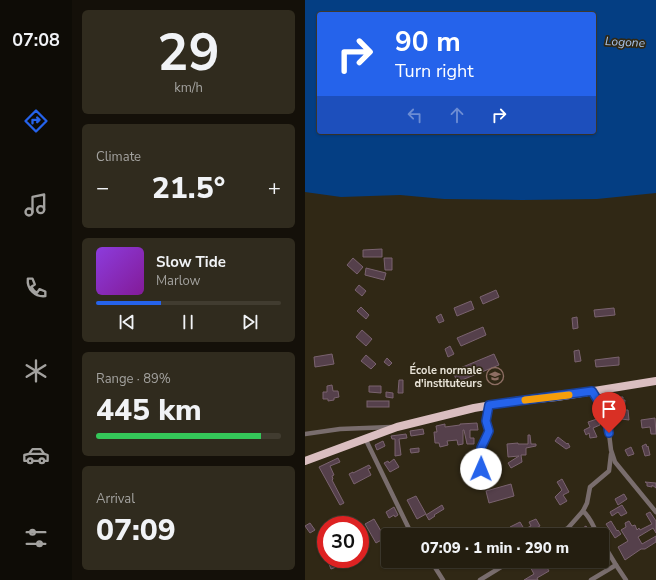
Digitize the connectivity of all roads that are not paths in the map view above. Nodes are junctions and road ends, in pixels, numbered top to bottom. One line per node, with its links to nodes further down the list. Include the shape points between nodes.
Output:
1 (656, 381): 2 (highway)
2 (592, 391): 3 (highway); 7 (street, via 607,417)
3 (489, 405): 4 (highway); 9 (street, via 486,421 489,431 481,448 481,469)
4 (397, 427): 5 (street); 6 (highway)
5 (305, 434)
6 (365, 438): 8 (highway); 12 (street)
7 (611, 450): 10 (street, via 609,471 590,487); 11 (street, via 618,467)
8 (305, 461)
9 (485, 486)
10 (583, 511): 13 (street); 14 (street)
11 (656, 512)
12 (409, 528)
13 (568, 528)
14 (594, 528)
15 (609, 554): 16 (street)
16 (616, 565): 21 (street); 22 (street)
17 (435, 568): 19 (street)
18 (500, 568): 20 (street)
19 (443, 580)
20 (480, 580)
21 (591, 580)
22 (626, 580)

